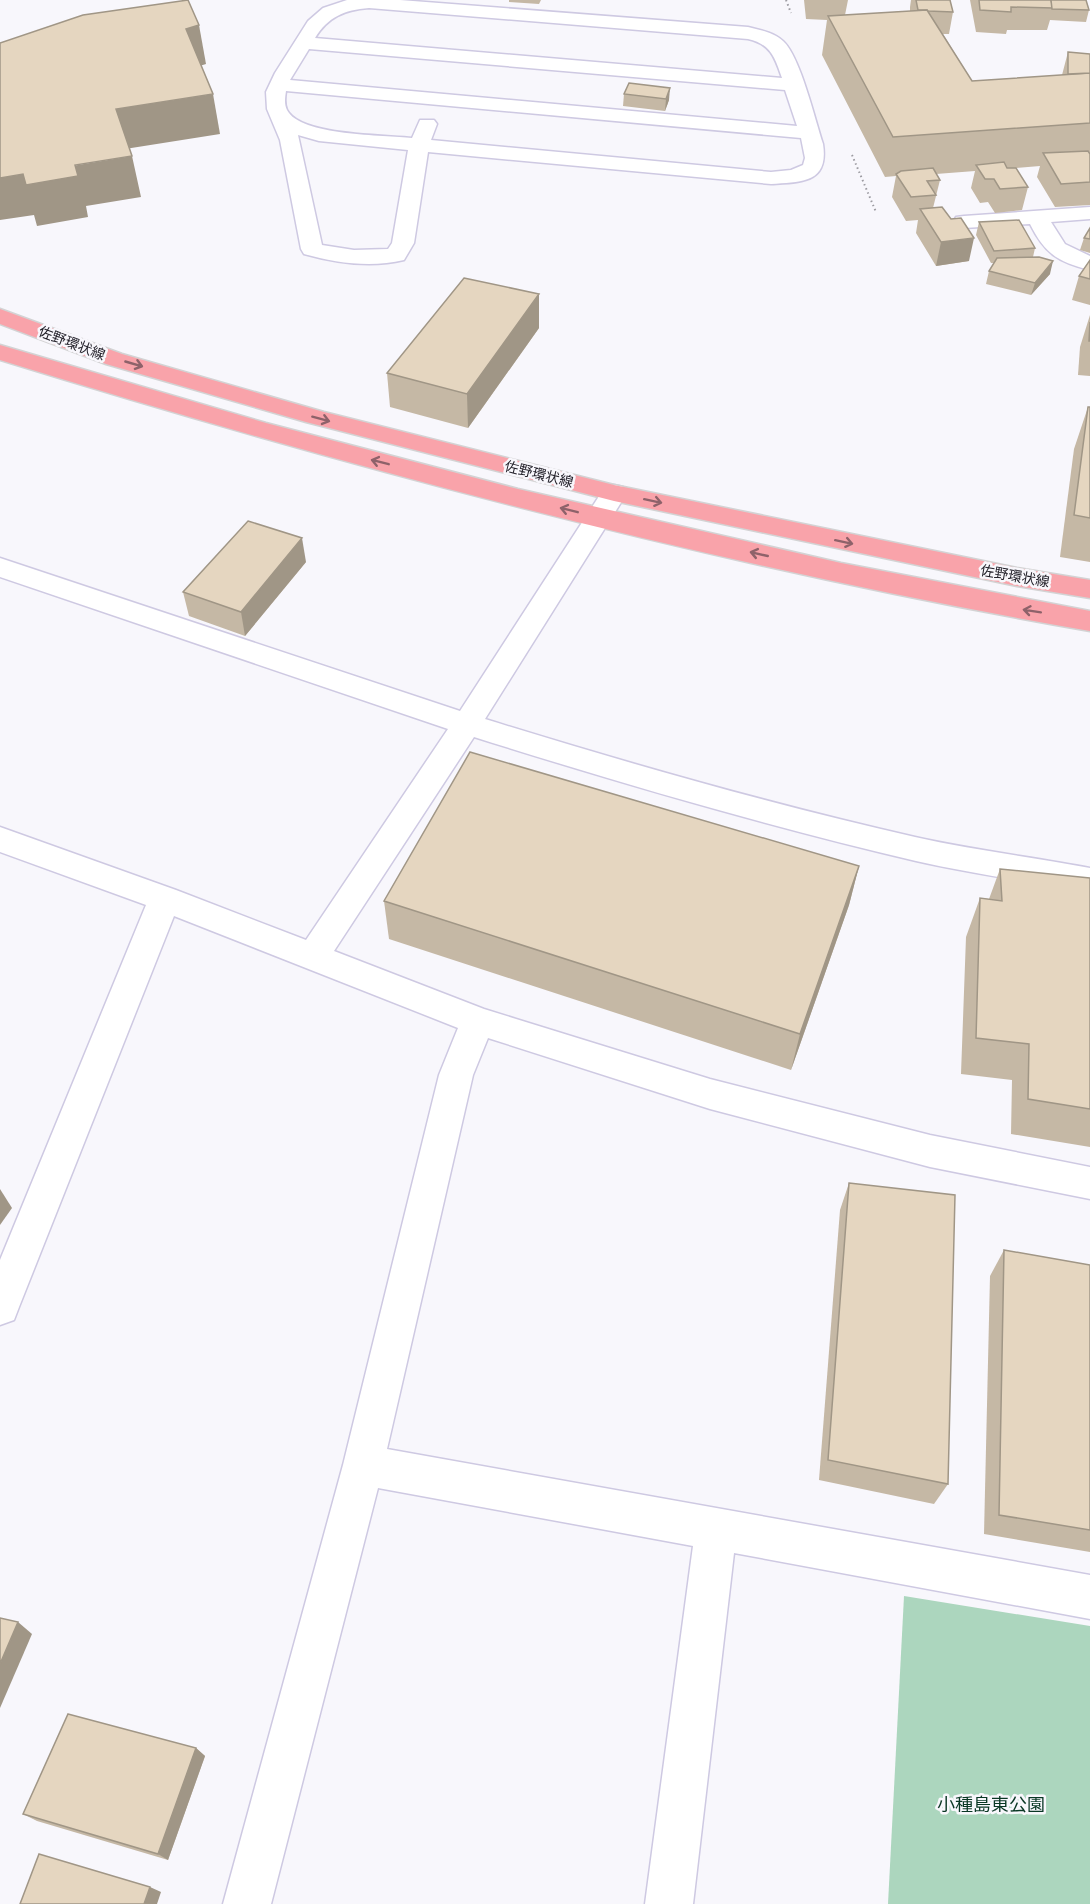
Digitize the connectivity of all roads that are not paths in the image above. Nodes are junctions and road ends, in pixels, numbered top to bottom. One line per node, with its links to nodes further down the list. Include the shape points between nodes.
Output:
1 (428, 7): 2 (street); 3 (street); 5 (street, via 347,5 320,18)
2 (417, 28)
3 (465, 33): 4 (street, via 572,26); 6 (street, via 364,40); 7 (street, via 514,53); 12 (street)
4 (621, 38): 7 (street); 10 (street, via 703,19 778,44)
5 (302, 43): 6 (street); 9 (street)
6 (334, 46): 8 (street, via 326,67 350,76)
7 (610, 70): 10 (street); 14 (street)
8 (366, 73)
9 (279, 85): 11 (street); 16 (street, via 275,104)
10 (794, 85): 17 (street)
11 (316, 88): 12 (street, via 403,87); 13 (street, via 308,104)
12 (436, 99): 14 (street); 19 (street)
13 (311, 109)
14 (595, 113): 17 (street)
15 (375, 115): 18 (street)
16 (282, 118): 18 (street, via 297,130); 19 (street, via 312,249 328,255 396,255 403,243)
17 (810, 133): 19 (street, via 815,158 812,169 795,176 771,178)
18 (381, 141): 19 (street)
19 (419, 145)
20 (1090, 213): 21 (street)
21 (1032, 218): 22 (street); 23 (street, via 1052,246 1068,258)
22 (964, 222)
23 (1090, 263)
24 (0, 316): 26 (main road, 佐野環状線, one-way to 26, via 114,359 303,414)
25 (0, 352): 27 (main road, 佐野環状線, one-way to 25, via 295,440)
26 (614, 493): 27 (street); 29 (main road, 佐野環状線, one-way to 29)
27 (599, 518): 30 (main road, 佐野環状線, one-way to 27, via 833,571); 31 (street)
28 (0, 567): 31 (street)
29 (1090, 589)
30 (1090, 621)
31 (467, 724): 33 (street, via 744,806 918,849); 35 (street)
32 (0, 839): 34 (street)
33 (1090, 880)
34 (165, 899): 35 (street); 38 (street)
35 (312, 958): 36 (street)
36 (478, 1021): 37 (street, via 710,1094 930,1151); 39 (street, via 456,1075)
37 (1090, 1183)
38 (0, 1307)
39 (363, 1465): 40 (street); 42 (street)
40 (716, 1529): 41 (street); 43 (street)
41 (1090, 1597)
42 (247, 1904)
43 (669, 1904)

